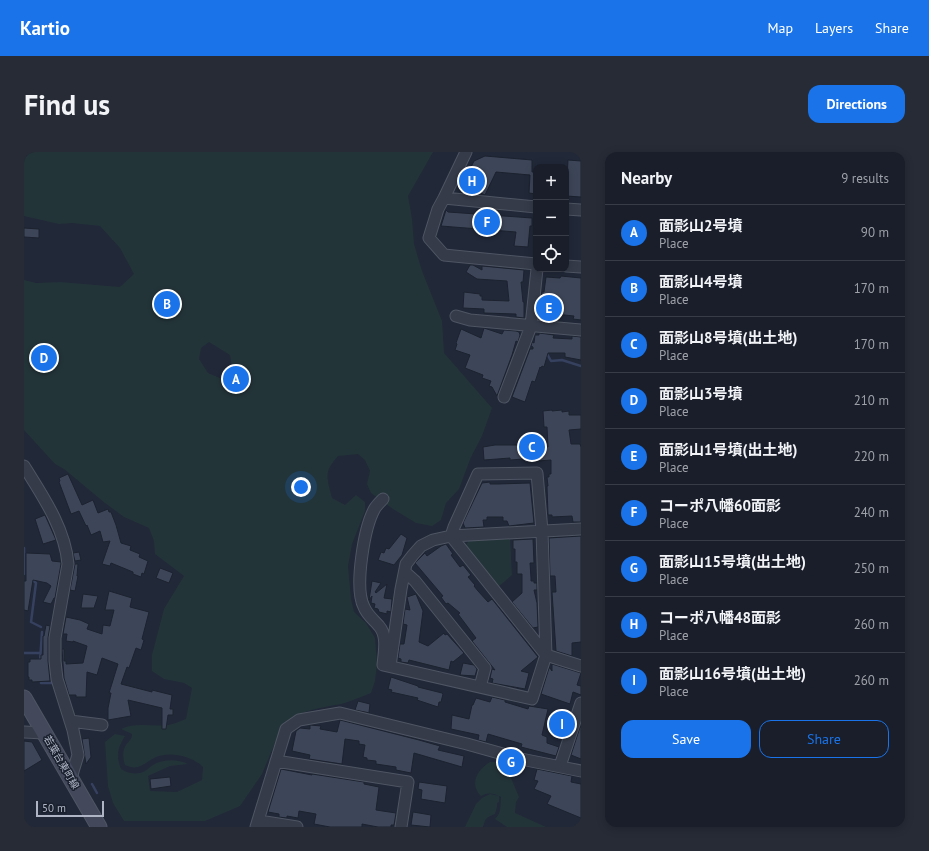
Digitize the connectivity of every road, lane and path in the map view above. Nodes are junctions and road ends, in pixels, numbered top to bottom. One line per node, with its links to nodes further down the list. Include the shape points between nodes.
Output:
1 (466, 152): 2 (street)
2 (444, 198): 3 (street); 6 (street, via 429,238 444,255)
3 (533, 207)
4 (569, 209): 5 (street)
5 (581, 210)
6 (533, 264)
7 (569, 266): 8 (street)
8 (581, 267)
9 (537, 272): 11 (street)
10 (456, 316): 11 (street, via 470,320)
11 (532, 326): 12 (street); 13 (street)
12 (581, 330)
13 (504, 397)
14 (24, 466): 15 (street)
15 (29, 484): 27 (street, via 46,503 67,553 68,564 55,638 55,661 57,679)
16 (383, 499): 22 (street, via 375,508 362,552 360,593 363,607 384,632 383,665)
17 (581, 529): 18 (street)
18 (542, 531): 19 (street); 19 (street, via 537,473 478,474); 21 (street)
19 (452, 536): 20 (street, via 433,540 421,546 406,564); 21 (street)
20 (405, 572): 22 (street); 24 (street, via 485,668)
21 (546, 655): 23 (street); 24 (street, via 532,699)
22 (390, 666): 24 (street)
23 (581, 666)
24 (480, 687)
25 (24, 698): 30 (main road, 若葉台東町線)
26 (581, 703): 32 (street)
27 (70, 722): 28 (street); 34 (street, via 78,755)
28 (102, 725)
29 (24, 732): 30 (street)
30 (44, 733): 34 (main road, 若葉台東町線)
31 (276, 761): 32 (street, via 286,729 299,720 340,713 522,759); 35 (street); 38 (street, via 408,782)
32 (560, 766): 33 (street)
33 (581, 771)
34 (71, 778): 36 (main road, 若葉台東町線)
35 (258, 824): 37 (street)
36 (99, 827)
37 (297, 827)
38 (401, 827)

